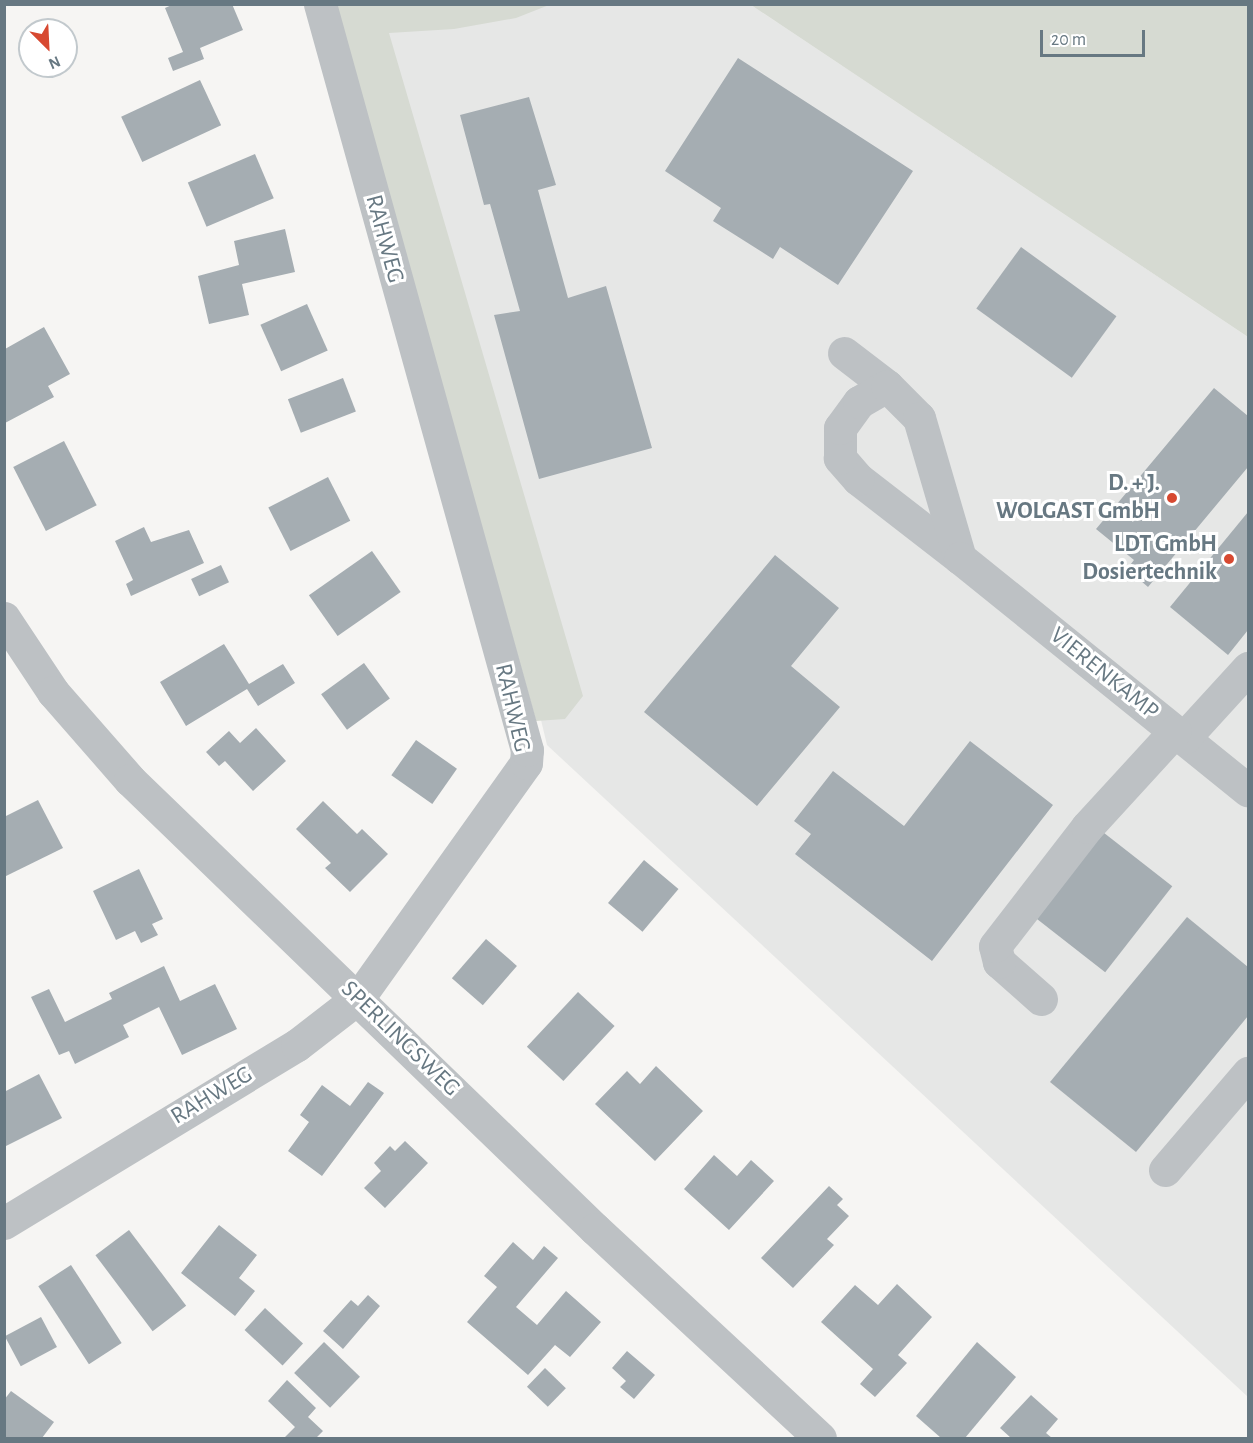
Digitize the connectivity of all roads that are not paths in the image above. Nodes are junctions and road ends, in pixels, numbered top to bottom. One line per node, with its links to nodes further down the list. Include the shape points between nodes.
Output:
1 (320, 4): 9 (street, RAHWEG, via 527,750 520,774)
2 (844, 353): 3 (street)
3 (887, 386): 4 (street, via 919,418); 4 (street, VIERENKAMP, via 859,402 840,428 840,458 858,479)
4 (960, 558): 7 (street, VIERENKAMP)
5 (4, 618): 9 (street, SPERLINGSWEG, via 53,692 130,780)
6 (1248, 668): 7 (street)
7 (1180, 734): 8 (street, VIERENKAMP); 10 (street, via 1087,827 995,946 999,962)
8 (1248, 790)
9 (359, 997): 13 (street, RAHWEG, via 297,1045); 14 (street, SPERLINGSWEG, via 595,1229)
10 (1041, 999)
11 (1248, 1073): 12 (street)
12 (1165, 1170)
13 (4, 1223)
14 (820, 1438)

